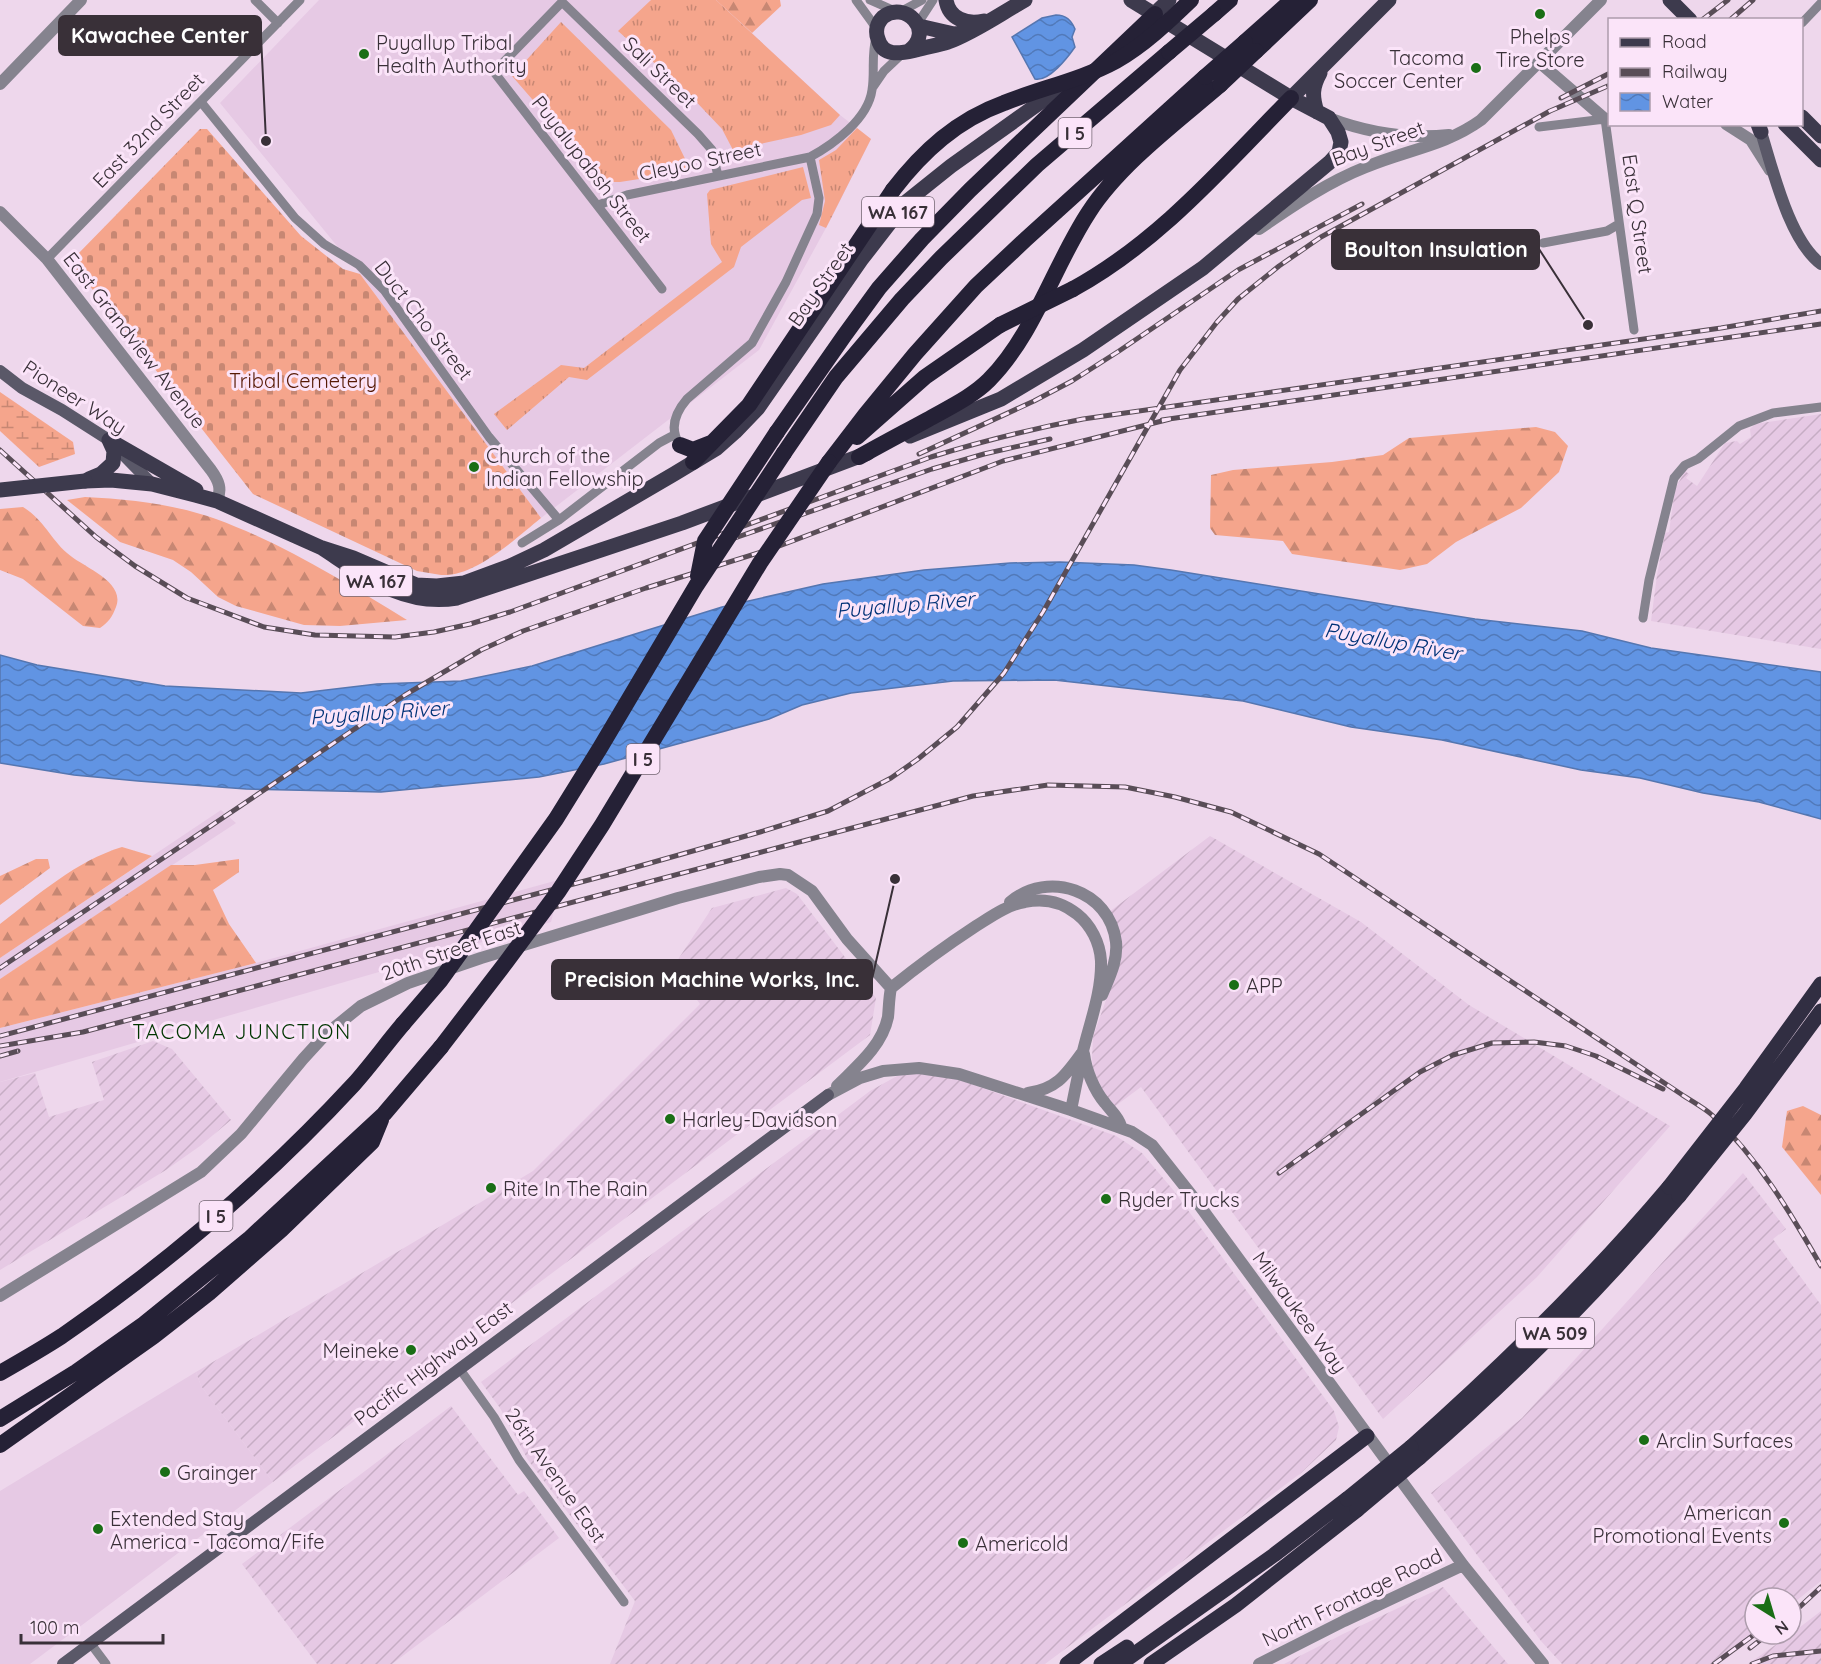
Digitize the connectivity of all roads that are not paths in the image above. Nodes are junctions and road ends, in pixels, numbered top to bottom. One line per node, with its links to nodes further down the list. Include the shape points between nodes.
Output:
1 (81, 0): 36 (street)
2 (255, 0): 26 (street)
3 (300, 0): 26 (street, East 32nd Street)
4 (856, 0): 28 (street)
5 (870, 0): 21 (street)
6 (922, 0): 21 (street)
7 (933, 0): 27 (street)
8 (946, 0): 24 (main road, via 951,13 961,20)
9 (1025, 0): 24 (main road)
10 (1131, 0): 22 (main road)
11 (1140, 0): 22 (street)
12 (1169, 0): 22 (main road)
13 (1191, 0): 64 (highway, bridge, via 1152,36 1115,61 1004,102 964,122 928,148 893,190 755,397)
14 (1230, 0): 78 (highway, I 5, bridge, via 1037,165 902,299 836,377)
15 (1292, 0): 30 (highway)
16 (1310, 0): 30 (highway)
17 (1389, 0): 33 (main road)
18 (1601, 0): 32 (street)
19 (1670, 0): 23 (main road)
20 (1821, 3): 25 (street)
21 (899, 11): 27 (main road, via 914,18); 28 (main road, via 883,17)
22 (1155, 14): 38 (main road, Bay Street); 68 (main road, Bay Street / WA 167, via 906,202 758,408 717,448); 78 (highway, bridge, via 970,190 879,288 705,541)
23 (1688, 18)
24 (993, 19): 29 (main road)
25 (1803, 22)
26 (278, 23): 39 (street, East 32nd Street)
27 (918, 25): 29 (main road); 31 (main road, via 918,42)
28 (877, 32): 31 (main road, via 883,48 895,54); 37 (street, via 872,53)
29 (966, 33): 31 (main road, via 948,42)
30 (1251, 46): 35 (highway, bridge)
31 (906, 52): 37 (street, via 884,70)
32 (1539, 62): 42 (street); 47 (street, via 1481,120)
33 (1324, 64): 38 (main road); 40 (main road, via 1313,88 1314,102)
34 (494, 72): 51 (street, Sali Street, via 562,2 699,134 712,150); 53 (street, Puyalupabsh Street)
35 (1213, 81): 67 (highway, via 1097,200 1020,339 991,378 949,408); 69 (highway, I 5, via 976,286 915,354)
36 (0, 84)
37 (873, 87): 49 (street, Cleyoo Street, via 866,107 849,128 833,144)
38 (1290, 98): 40 (main road, Bay Street); 69 (highway, bridge, via 1173,217 1130,253 1073,289 1000,325 944,362)
39 (201, 102): 57 (street, East 32nd Street); 75 (street, Duct Cho Street, via 311,234 359,265 384,291 489,437)
40 (1323, 115): 47 (street, Bay Street, via 1354,128 1383,133 1431,137); 59 (main road, Bay Street, via 1340,137 1339,152)
41 (1803, 118): 48 (main road)
42 (1607, 119): 45 (street); 55 (street, East Q Street)
43 (1729, 126): 52 (street, via 1750,141)
44 (1787, 126): 50 (main road)
45 (1539, 127)
46 (1759, 128): 52 (main road)
47 (1460, 134): 59 (street, Bay Street, via 1336,180)
48 (1821, 136)
49 (810, 157): 51 (street, Cleyoo Street); 66 (street, via 819,198 817,214 786,282 752,343 683,403 676,416)
50 (1821, 160)
51 (718, 176): 53 (street, Cleyoo Street)
52 (1778, 187): 58 (main road, via 1800,242)
53 (598, 205): 60 (street, Puyalupabsh Street)
54 (0, 212): 57 (street, East Grandview Avenue)
55 (1619, 224): 56 (street, via 1607,231); 61 (street, East Q Street)
56 (1543, 243)
57 (46, 259): 74 (street, East Grandview Avenue, via 211,470 220,485)
58 (1821, 264)
59 (1203, 268): 67 (main road, Bay Street, via 1025,386 970,413)
60 (662, 289)
61 (1634, 330)
62 (0, 371): 65 (main road, Pioneer Way)
63 (1821, 407): 79 (street, via 1753,419 1685,465 1674,478)
64 (719, 438): 66 (highway, via 697,450 689,450); 68 (highway)
65 (109, 440): 71 (main road, via 114,451 113,463 101,474); 72 (main road, Pioneer Way); 74 (main road)
66 (677, 440): 70 (main road, via 682,459); 75 (street, via 659,443)
67 (859, 456): 77 (main road, Bay Street / WA 167, via 671,527 451,599 407,596 360,573)
68 (693, 462): 70 (main road, Bay Street / WA 167)
69 (829, 462): 89 (highway, I 5, bridge, via 760,563 558,892 441,1047)
70 (674, 474): 77 (main road, Bay Street / WA 167, via 544,550 464,583 416,585)
71 (84, 481): 72 (main road, WA 167); 73 (main road, WA 167, bridge)
72 (152, 484): 74 (main road, WA 167)
73 (0, 490)
74 (217, 501): 77 (main road, Bay Street / WA 167)
75 (559, 520): 76 (street)
76 (522, 543)
77 (322, 548)
78 (696, 586): 94 (highway, I 5, bridge, via 556,819 440,981 355,1082 303,1137 197,1232 61,1337)
79 (1643, 618)
80 (1001, 911): 82 (street); 84 (street, via 1023,902 1051,901 1068,908 1089,926 1101,959); 84 (street, via 1023,893 1048,886 1072,888 1100,908 1111,924 1116,954)
81 (1821, 984): 91 (highway, WA 509, bridge)
82 (891, 988): 87 (street, via 880,1039); 92 (street, 20th Street East, via 847,939 812,891 780,874 678,898 408,983 361,1006 325,1035 241,1134 201,1172)
83 (1821, 1011): 91 (highway, WA 509, bridge, via 1746,1114)
84 (1092, 1019): 85 (street)
85 (1083, 1050): 86 (street, via 1054,1085); 88 (street); 90 (street, via 1096,1088)
86 (1023, 1094): 87 (street, Milwaukee Way, via 959,1074 919,1068 883,1071); 88 (street, Milwaukee Way)
87 (828, 1095): 93 (main road, Pacific Highway East)
88 (1071, 1110): 90 (street, Milwaukee Way)
89 (384, 1114): 95 (highway, I 5, via 274,1218 185,1292 76,1372); 97 (highway, via 372,1142 209,1293)
90 (1121, 1126): 96 (street, Milwaukee Way, via 1143,1138 1160,1154)
91 (1674, 1191): 98 (highway, WA 509, bridge, via 1624,1260 1514,1374)
92 (0, 1296)
93 (459, 1368): 101 (street, 26th Avenue East, via 519,1460); 102 (main road, Pacific Highway East)
94 (0, 1373)
95 (0, 1419)
96 (1367, 1436): 100 (street, Milwaukee Way); 105 (highway)
97 (0, 1445)
98 (1352, 1504): 99 (highway, WA 509); 108 (highway, WA 509, via 1236,1605)
99 (1274, 1555): 106 (highway); 107 (highway, WA 509)
100 (1463, 1565): 109 (street, North Frontage Road); 110 (street, Milwaukee Way)
101 (624, 1602)
102 (91, 1644): 103 (main road, Pacific Highway East); 104 (street)
103 (63, 1664)
104 (106, 1664)
105 (1067, 1664)
106 (1101, 1664)
107 (1120, 1664)
108 (1152, 1664)
109 (1259, 1664)
110 (1543, 1664)

